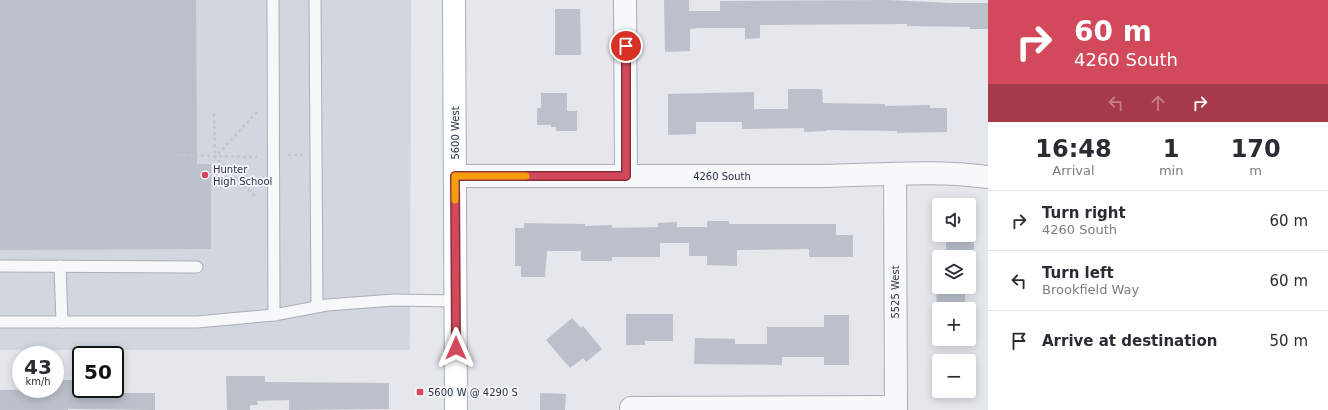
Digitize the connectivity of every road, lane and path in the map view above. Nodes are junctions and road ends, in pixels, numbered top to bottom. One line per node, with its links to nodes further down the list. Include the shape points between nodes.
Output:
1 (273, 0): 20 (lane)
2 (315, 0): 19 (lane)
3 (454, 0): 11 (main road, 5600 West)
4 (625, 0): 12 (street)
5 (257, 112): 8 (path)
6 (214, 114): 8 (path)
7 (177, 155): 8 (path)
8 (215, 157): 9 (path); 14 (path)
9 (257, 157)
10 (895, 174): 12 (street, 4260 South); 13 (street, 4260 South, via 952,173); 24 (street, 5525 West)
11 (455, 176): 12 (street, 4260 South); 18 (main road, 5600 West)
12 (626, 176)
13 (988, 177)
14 (257, 198)
15 (0, 266): 16 (lane)
16 (60, 266): 17 (lane); 22 (lane)
17 (197, 267)
18 (456, 301): 19 (lane, via 394,300); 25 (main road, 5600 West)
19 (317, 306): 20 (lane)
20 (274, 315): 22 (lane, via 197,322)
21 (0, 322): 22 (lane)
22 (62, 322)
23 (631, 408): 24 (street)
24 (896, 409)
25 (456, 410)

